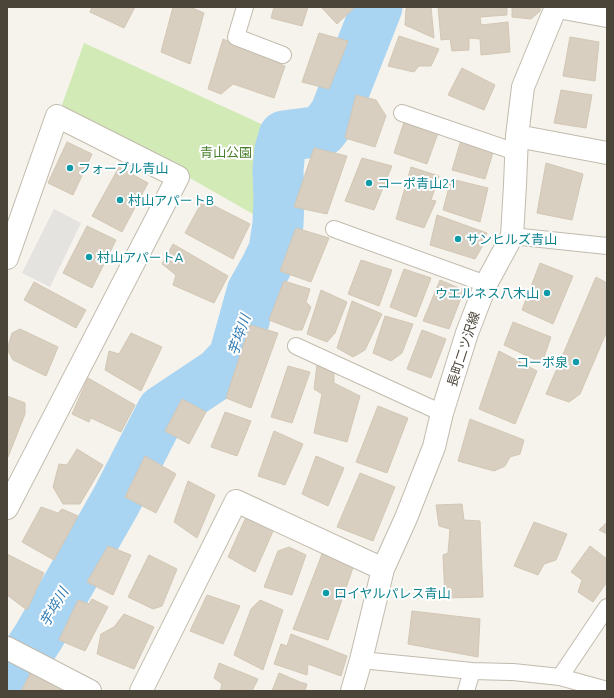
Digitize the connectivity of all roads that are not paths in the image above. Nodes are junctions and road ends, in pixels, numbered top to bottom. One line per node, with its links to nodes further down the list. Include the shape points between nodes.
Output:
1 (246, 7): 4 (lane, via 236,37)
2 (557, 7): 3 (street); 6 (street, 長町二ツ沢線, via 523,87)
3 (607, 16)
4 (283, 56)
5 (402, 113): 6 (lane)
6 (517, 144): 7 (street); 9 (street, 長町二ツ沢線)
7 (607, 153)
8 (334, 229): 12 (lane)
9 (512, 236): 10 (lane); 12 (street, 長町二ツ沢線)
10 (607, 246)
11 (7, 258): 15 (street, via 57,116 178,177)
12 (486, 284): 14 (street, 長町二ツ沢線, via 467,333)
13 (296, 346): 14 (lane)
14 (442, 414): 17 (street, 長町二ツ沢線, via 434,447)
15 (12, 485): 16 (street)
16 (7, 508)
17 (383, 569): 20 (street, 長町二ツ沢線); 25 (street, via 236,501)
18 (607, 607): 22 (lane)
19 (11, 649): 24 (street)
20 (361, 660): 21 (lane); 26 (street, 長町二ツ沢線)
21 (472, 671): 22 (lane); 27 (lane)
22 (560, 677): 23 (lane)
23 (607, 690)
24 (90, 691)
25 (141, 691)
26 (352, 691)
27 (466, 691)

